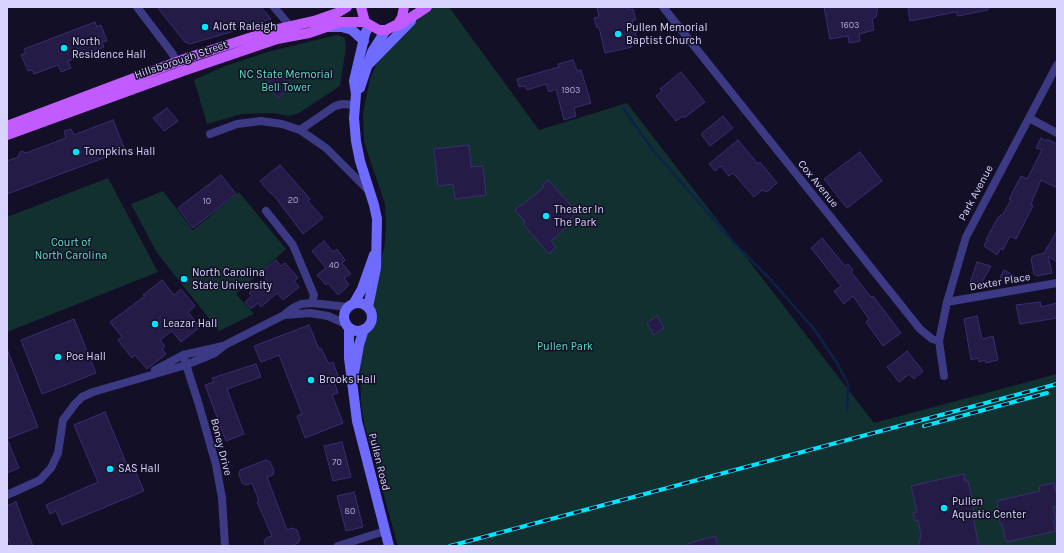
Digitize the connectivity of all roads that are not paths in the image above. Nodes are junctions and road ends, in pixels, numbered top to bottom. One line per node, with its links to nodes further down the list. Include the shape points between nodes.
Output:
1 (136, 7): 13 (street)
2 (274, 7): 9 (street)
3 (361, 7): 8 (main road)
4 (404, 7): 11 (main road, via 402,18)
5 (663, 7): 36 (street, Cox Avenue, via 920,329 932,339)
6 (346, 8): 9 (main road, Hillsborough Street, via 325,18)
7 (424, 9): 11 (main road, via 404,23); 15 (main road)
8 (367, 24): 10 (main road, Hillsborough Street, via 341,22); 11 (main road, Hillsborough Street, via 379,30); 12 (main road)
9 (290, 26): 13 (main road, Hillsborough Street)
10 (327, 27): 12 (main road, via 352,30); 16 (main road, Hillsborough Street, via 277,39)
11 (389, 29): 15 (main road, via 372,52)
12 (364, 41): 17 (main road, via 354,81)
13 (177, 62): 16 (street); 20 (main road, Hillsborough Street)
14 (1057, 65): 19 (street, Park Avenue)
15 (366, 67): 17 (main road)
16 (183, 71): 24 (main road, Hillsborough Street)
17 (356, 94): 18 (main road)
18 (355, 105): 21 (street, via 335,106); 25 (main road, via 356,141)
19 (1029, 118): 23 (street); 29 (street, Park Avenue, via 966,237)
20 (7, 126)
21 (300, 130): 22 (street, via 261,121 237,124); 25 (street, via 330,152)
22 (210, 134)
23 (1057, 134)
24 (7, 135)
25 (370, 193): 27 (main road, via 377,219)
26 (266, 211): 30 (street, via 293,245 314,295)
27 (376, 251): 31 (main road); 32 (main road, via 376,268)
28 (1057, 283): 29 (street, Dexter Place)
29 (947, 302): 36 (street, Park Avenue)
30 (312, 304): 31 (street); 33 (street, via 301,304)
31 (351, 305): 32 (main road, via 362,304); 34 (main road, via 344,315)
32 (368, 308): 35 (main road, via 372,319)
33 (284, 315): 34 (street, via 310,313 328,316); 37 (street)
34 (347, 326): 35 (main road, via 356,331); 42 (main road, Pullen Road)
35 (364, 329): 42 (main road, Pullen Road)
36 (939, 341): 41 (street)
37 (225, 345): 38 (street); 39 (street, via 215,353)
38 (183, 355): 39 (street, Boney Drive); 40 (street)
39 (186, 365): 40 (street); 46 (street, Boney Drive, via 216,466 222,498)
40 (146, 376): 43 (street, via 93,392 75,404 63,420 58,453 51,468 40,480)
41 (944, 376)
42 (353, 382): 44 (main road, Pullen Road, via 356,420)
43 (7, 495)
44 (385, 531): 45 (main road, Pullen Road); 47 (street)
45 (388, 544)
46 (225, 546)
47 (338, 546)

